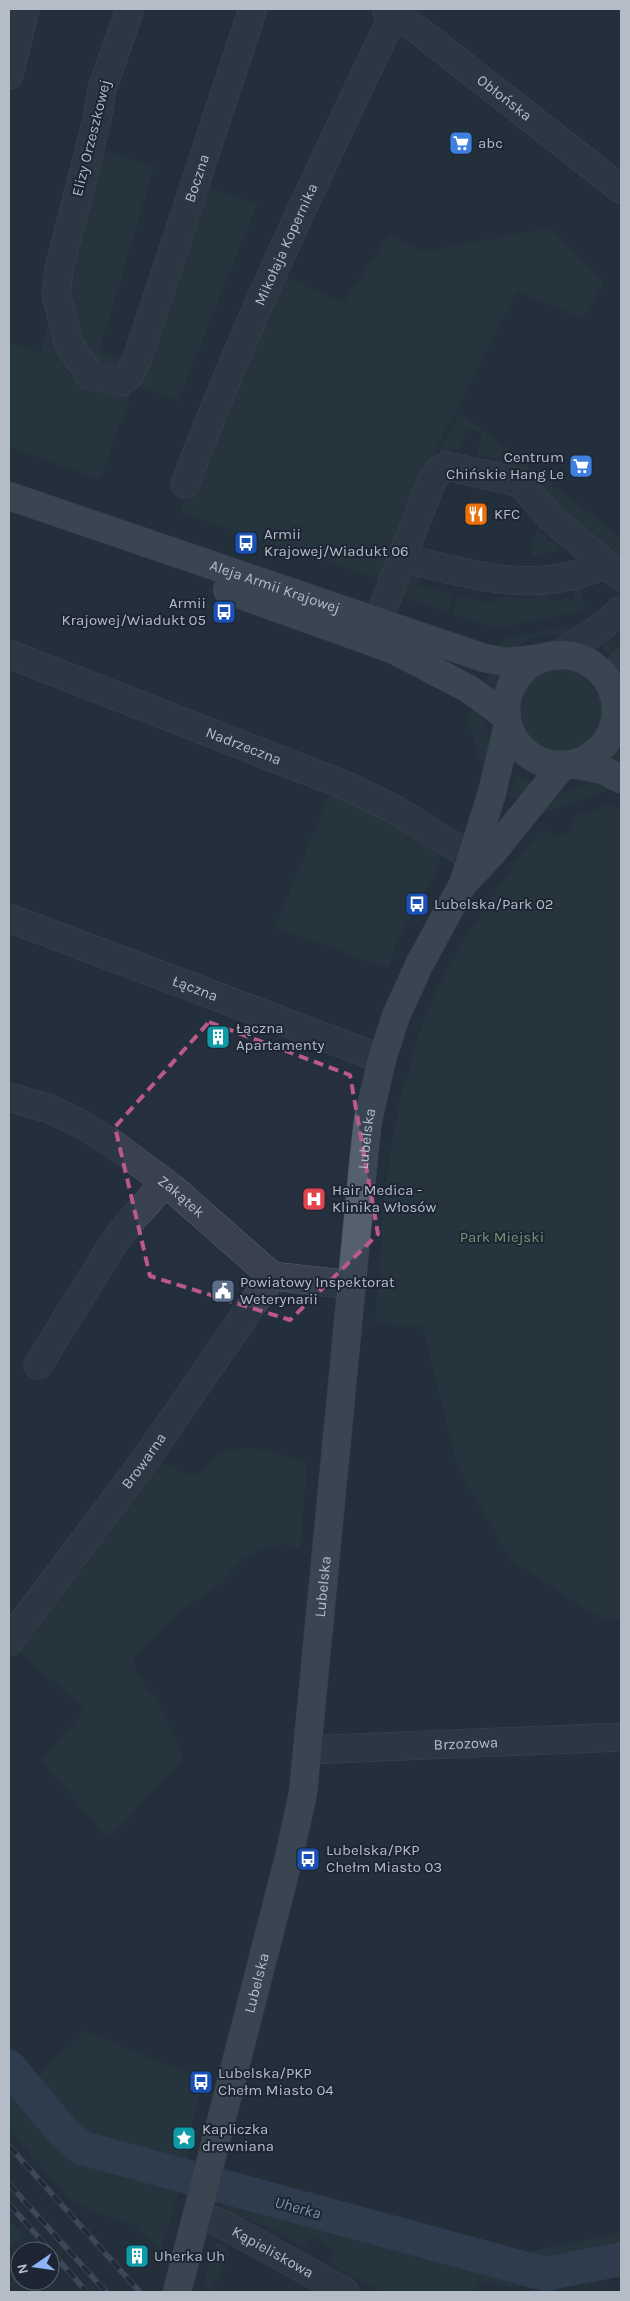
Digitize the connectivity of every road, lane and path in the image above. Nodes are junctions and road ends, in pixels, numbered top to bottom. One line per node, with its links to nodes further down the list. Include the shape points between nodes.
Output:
1 (25, 9): 5 (street)
2 (130, 9): 7 (street, Elizy Orzeszkowej, via 102,89 59,269 56,295 69,344 90,375 120,382 128,377)
3 (253, 9): 7 (street, Boczna)
4 (393, 10): 6 (street, Obłońska); 8 (street, Mikołaja Kopernika, via 217,398)
5 (9, 74)
6 (621, 189)
7 (140, 347)
8 (185, 484)
9 (9, 496): 14 (main road, Aleja Armii Krajowej)
10 (9, 514): 19 (main road, Aleja Armii Krajowej, via 392,649 469,689)
11 (401, 558): 12 (street, via 522,582); 12 (street, via 432,480 447,466 517,482 553,520); 14 (street)
12 (614, 571)
13 (621, 610): 16 (street, via 606,626)
14 (378, 621): 16 (main road, Aleja Armii Krajowej, via 497,661)
15 (9, 654): 22 (street, Nadrzeczna, via 349,787 396,810)
16 (549, 657): 18 (main road, via 570,656 591,664 606,680); 19 (main road, via 528,666 513,683 507,699)
17 (621, 665): 18 (street)
18 (617, 707): 20 (main road, via 612,730 604,744 592,755)
19 (508, 721): 20 (main road, via 517,743 531,756 543,762); 22 (main road, Lubelska, via 492,793)
20 (568, 764): 21 (main road, via 603,770); 23 (main road, Lubelska)
21 (621, 778)
22 (470, 856): 23 (main road, Lubelska)
23 (463, 884): 25 (main road, Lubelska, via 419,965 396,1016)
24 (9, 918): 25 (street, Łączna)
25 (382, 1059): 29 (main road, Lubelska, via 368,1120)
26 (9, 1097): 27 (street, Zakątek, via 50,1109 81,1124)
27 (165, 1183): 28 (street, Zakątek); 30 (street, via 113,1244)
28 (272, 1276): 29 (street); 31 (street, Browarna, via 145,1460)
29 (352, 1285): 33 (main road, Lubelska)
30 (38, 1365)
31 (9, 1642)
32 (621, 1737): 33 (street, Brzozowa)
33 (308, 1750): 34 (main road, Lubelska, via 303,1793 289,1857)
34 (200, 2207): 35 (main road, Lubelska); 36 (street, Kąpieliskowa, via 228,2227)
35 (177, 2292)
36 (345, 2292)

